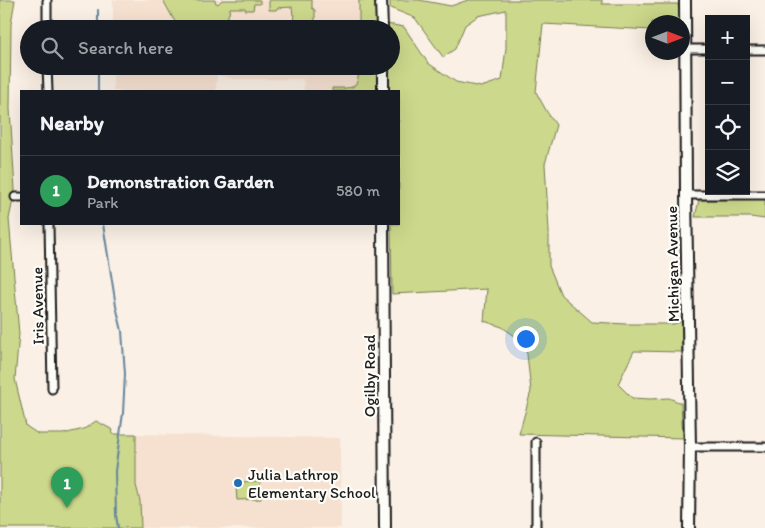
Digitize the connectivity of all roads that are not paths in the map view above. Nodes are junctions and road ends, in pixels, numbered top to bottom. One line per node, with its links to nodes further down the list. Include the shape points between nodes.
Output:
1 (381, 0): 6 (main road)
2 (685, 0): 4 (main road, Michigan Avenue)
3 (47, 1): 5 (street)
4 (685, 15)
5 (47, 20)
6 (382, 20)
7 (690, 49): 8 (street)
8 (705, 49)
9 (750, 50): 10 (street)
10 (765, 50)
11 (685, 60): 16 (main road, Michigan Avenue)
12 (47, 75): 14 (street)
13 (383, 75): 15 (main road)
14 (48, 90)
15 (383, 90)
16 (686, 195): 17 (street); 22 (main road, Michigan Avenue)
17 (765, 195)
18 (49, 225): 20 (street, Iris Avenue)
19 (383, 225): 24 (main road, Ogilby Road)
20 (52, 389)
21 (536, 442): 25 (street)
22 (690, 447): 23 (street); 26 (main road, Michigan Avenue)
23 (765, 447)
24 (385, 528)
25 (536, 528)
26 (689, 528)

